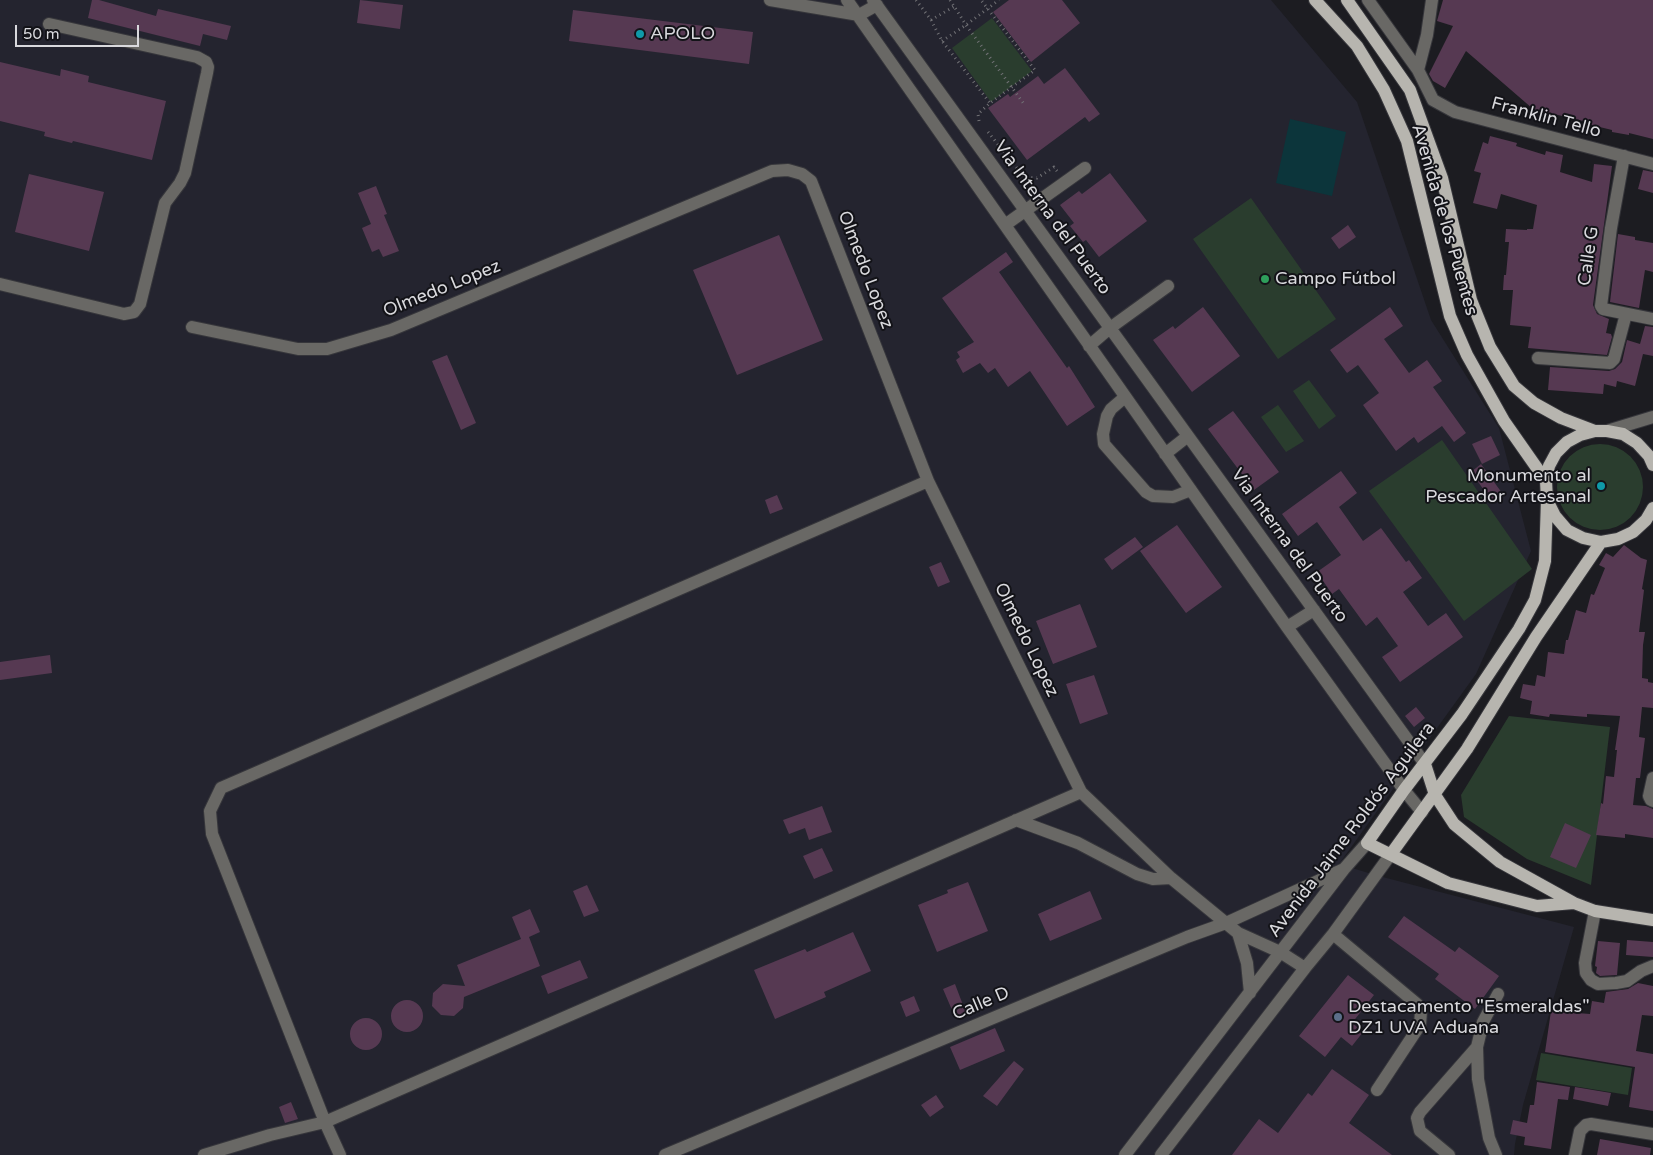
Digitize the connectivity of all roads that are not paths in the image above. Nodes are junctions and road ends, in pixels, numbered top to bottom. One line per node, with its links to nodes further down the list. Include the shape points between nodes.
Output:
1 (770, 0): 8 (street)
2 (847, 0): 8 (street)
3 (1315, 0): 31 (main road, Avenida de los Puentes, via 1357,46 1384,90 1407,141 1450,316 1467,355 1504,421)
4 (1347, 0): 26 (main road, Avenida de los Puentes, via 1410,90 1442,178 1471,300 1490,348 1514,386 1534,403 1561,418)
5 (1368, 0): 10 (street)
6 (1432, 0): 10 (street)
7 (875, 2): 8 (street); 14 (street, Via Interna del Puerto)
8 (859, 16): 15 (street)
9 (49, 24): 16 (street, via 197,56 206,62 207,73 185,173 165,203 140,304 134,312 124,314)
10 (1418, 70): 11 (street, Franklin Tello, via 1433,100 1455,112)
11 (1624, 156): 12 (street, Franklin Tello); 18 (street, Calle G, via 1600,303 1603,309)
12 (1653, 164)
13 (1085, 168): 14 (street)
14 (1025, 211): 15 (street); 21 (street, Via Interna del Puerto)
15 (1005, 225): 22 (street)
16 (0, 284)
17 (1168, 286): 21 (street)
18 (1626, 314): 19 (street, Calle G); 23 (street, via 1614,359 1610,363)
19 (1653, 319)
20 (192, 327): 30 (street, Olmedo Lopez, via 298,349 327,349 391,330 772,171 788,170 811,181)
21 (1110, 328): 22 (street); 27 (street, Via Interna del Puerto)
22 (1090, 346): 24 (street)
23 (1538, 358)
24 (1125, 397): 28 (street); 32 (street, via 1107,416 1104,444 1153,496 1173,497)
25 (1653, 417): 26 (street)
26 (1601, 431): 29 (main road, Avenida de los Puentes, via 1623,434 1638,443); 31 (main road, via 1580,434 1567,442 1556,453)
27 (1188, 436): 28 (street); 36 (street, Via Interna del Puerto)
28 (1165, 454): 32 (street)
29 (1653, 465)
30 (928, 481): 43 (street, Olmedo Lopez); 65 (street, via 221,788 210,812 212,834)
31 (1546, 481): 33 (main road, Avenida Jaime Roldós Aguilera)
32 (1191, 490): 37 (street)
33 (1547, 500): 35 (main road, via 1567,530); 38 (main road, Avenida Jaime Roldós Aguilera, via 1545,561 1535,600)
34 (1653, 508): 35 (main road, via 1633,532 1618,540)
35 (1600, 542): 39 (main road)
36 (1314, 610): 37 (street); 40 (street, Via Interna del Puerto)
37 (1287, 627): 42 (street)
38 (1519, 629): 39 (main road); 40 (main road, Avenida Jaime Roldós Aguilera)
39 (1536, 637): 44 (main road)
40 (1425, 764): 42 (main road, Avenida Jaime Roldós Aguilera); 44 (main road, Via Interna del Puerto)
41 (1653, 778): 45 (street, via 1649,796)
42 (1404, 790): 46 (street); 48 (main road, Avenida Jaime Roldós Aguilera)
43 (1081, 792): 47 (street); 51 (street, Olmedo Lopez)
44 (1434, 795): 46 (main road); 52 (main road, Via Interna del Puerto, via 1454,824 1500,862)
45 (1653, 801)
46 (1422, 812): 49 (main road)
47 (1016, 820): 51 (street, via 1078,843 1137,874 1153,879); 65 (street)
48 (1367, 843): 49 (main road); 50 (street, Avenida Jaime Roldós Aguilera)
49 (1392, 854): 52 (main road, via 1448,883 1537,906); 57 (street)
50 (1344, 869): 55 (street, Calle D); 58 (street, Avenida Jaime Roldós Aguilera)
51 (1171, 878): 55 (street, Olmedo Lopez)
52 (1574, 902): 53 (main road, Via Interna del Puerto)
53 (1595, 911): 54 (main road, Via Interna del Puerto); 59 (street, via 1585,963 1591,980 1598,984 1616,984)
54 (1653, 920)
55 (1226, 923): 56 (street); 69 (street, Calle D)
56 (1238, 933): 58 (street); 61 (street, via 1247,963)
57 (1333, 934): 60 (street); 64 (street, via 1417,1004 1421,1011 1420,1025)
58 (1280, 952): 60 (street); 61 (street, Avenida Jaime Roldós Aguilera)
59 (1653, 966)
60 (1305, 968): 71 (street)
61 (1250, 993): 70 (street, Avenida Jaime Roldós Aguilera)
62 (1498, 994): 63 (street, via 1483,1022)
63 (1477, 1047): 72 (street, via 1418,1118 1420,1131); 73 (street, via 1478,1079 1489,1138)
64 (1377, 1090)
65 (325, 1122): 67 (street); 68 (street)
66 (1653, 1134): 74 (street, via 1586,1125 1580,1131)
67 (204, 1155)
68 (340, 1155)
69 (666, 1155)
70 (1125, 1155)
71 (1161, 1155)
72 (1448, 1155)
73 (1496, 1155)
74 (1575, 1155)

